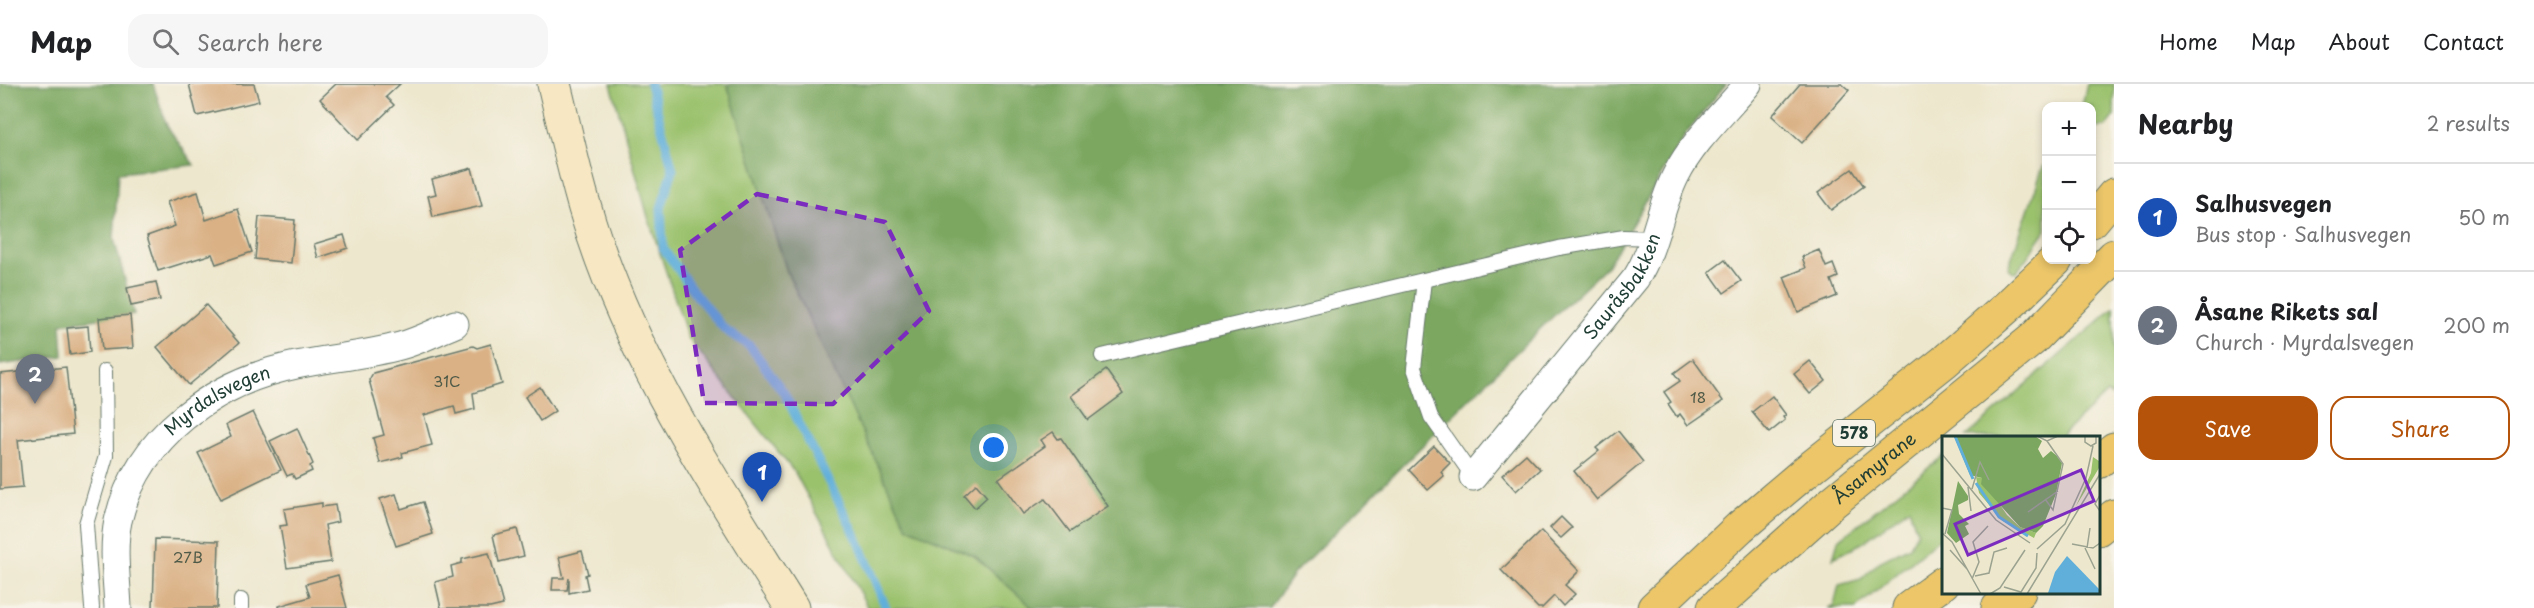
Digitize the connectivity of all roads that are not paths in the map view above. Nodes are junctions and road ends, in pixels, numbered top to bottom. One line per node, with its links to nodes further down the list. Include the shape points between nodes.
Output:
1 (554, 84): 21 (main road, via 585,209 643,354 679,423)
2 (1748, 84): 5 (street, Sauråsbakken, via 1690,151 1676,176)
3 (2114, 195): 4 (main road)
4 (2096, 215)
5 (1654, 238): 8 (lane, via 1624,237 1559,248); 14 (street, Sauråsbakken, via 1646,264 1636,278)
6 (2114, 256): 23 (main road, Åsamyrane / 578, via 2033,339 1833,502)
7 (2052, 264): 22 (main road, 578, via 1944,362 1740,527)
8 (1424, 280): 10 (lane); 14 (lane, via 1414,368 1431,417)
9 (455, 324): 20 (street, Myrdalsvegen, via 400,346 294,365 246,379 184,416 150,452 127,496 118,523)
10 (1101, 356)
11 (105, 371): 19 (lane, via 106,456 86,524)
12 (2114, 449): 13 (main road)
13 (2099, 460)
14 (1473, 477)
15 (2114, 516): 16 (main road)
16 (2099, 527)
17 (1942, 585): 24 (main road)
18 (2017, 593): 25 (main road)
19 (92, 608)
20 (118, 608)
21 (792, 608)
22 (1654, 608)
23 (1714, 608)
24 (1910, 608)
25 (1998, 608)

